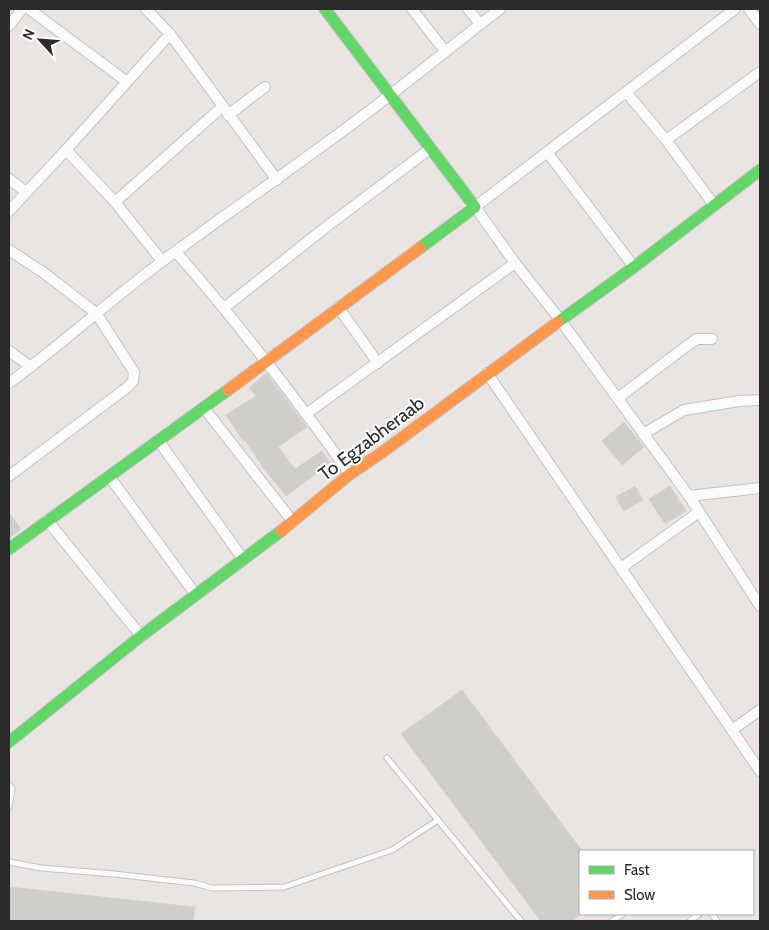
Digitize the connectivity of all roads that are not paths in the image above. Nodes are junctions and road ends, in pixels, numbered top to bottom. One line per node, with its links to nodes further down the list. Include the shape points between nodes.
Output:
1 (22, 9): 12 (street)
2 (29, 9): 16 (street)
3 (146, 9): 13 (street)
4 (325, 9): 19 (main road)
5 (412, 9): 14 (street)
6 (468, 9): 10 (street)
7 (500, 9): 10 (street)
8 (735, 9): 18 (street)
9 (749, 9): 11 (street)
10 (480, 24): 14 (street)
11 (760, 24)
12 (9, 26)
13 (170, 34): 16 (street); 20 (street)
14 (445, 51): 19 (street)
15 (760, 72): 22 (street)
16 (126, 82): 24 (street)
17 (266, 87): 21 (street)
18 (626, 92): 22 (street); 25 (street)
19 (391, 95): 23 (main road); 28 (street)
20 (222, 107): 21 (street); 30 (street)
21 (228, 115): 28 (street)
22 (666, 140): 31 (street)
23 (431, 148): 32 (main road); 39 (street)
24 (66, 150): 29 (street); 30 (street)
25 (547, 152): 32 (street); 38 (street)
26 (760, 170): 31 (main road, To Egzabheraab)
27 (9, 179): 29 (street)
28 (277, 180): 35 (street)
29 (26, 192): 33 (street)
30 (115, 202): 36 (street)
31 (714, 204): 38 (main road, To Egzabheraab)
32 (475, 208): 37 (street); 40 (main road)
33 (9, 211)
34 (9, 250): 41 (street)
35 (176, 252): 36 (street); 39 (street)
36 (162, 262): 41 (street)
37 (515, 263): 42 (street); 46 (street)
38 (634, 266): 42 (main road, To Egzabheraab)
39 (224, 308): 45 (street)
40 (338, 308): 45 (main road); 46 (street)
41 (96, 313): 47 (street); 57 (street, via 134,372 133,381)
42 (561, 321): 48 (main road, To Egzabheraab); 50 (street)
43 (712, 339): 50 (street, via 697,339)
44 (9, 351): 47 (street)
45 (266, 360): 52 (main road); 53 (street)
46 (378, 363): 53 (street)
47 (31, 366): 49 (street)
48 (487, 373): 56 (main road, To Egzabheraab); 66 (street)
49 (9, 383)
50 (618, 398): 54 (street)
51 (760, 400): 54 (street, via 684,410)
52 (204, 408): 55 (main road); 63 (street)
53 (306, 414): 56 (street)
54 (643, 434): 60 (street)
55 (158, 440): 58 (main road); 65 (street)
56 (350, 474): 63 (main road, To Egzabheraab)
57 (9, 476)
58 (109, 476): 62 (main road); 69 (street)
59 (760, 488): 60 (street)
60 (689, 496): 61 (street)
61 (699, 512): 66 (street); 68 (street)
62 (47, 520): 64 (main road); 71 (street)
63 (293, 522): 65 (main road, To Egzabheraab)
64 (9, 549)
65 (243, 559): 69 (main road, To Egzabheraab)
66 (621, 568): 73 (street)
67 (760, 587): 68 (street)
68 (749, 588): 70 (street)
69 (196, 595): 71 (main road, To Egzabheraab)
70 (760, 606)
71 (141, 636): 74 (main road, To Egzabheraab)
72 (760, 710): 73 (street)
73 (732, 730): 76 (street)
74 (9, 742)
75 (387, 758): 79 (lane)
76 (760, 771)
77 (9, 785): 78 (lane, via 12,789)
78 (9, 807)
79 (438, 820): 80 (lane, via 392,850 284,887 212,888 194,883); 81 (lane)
80 (9, 862)
81 (521, 921)

